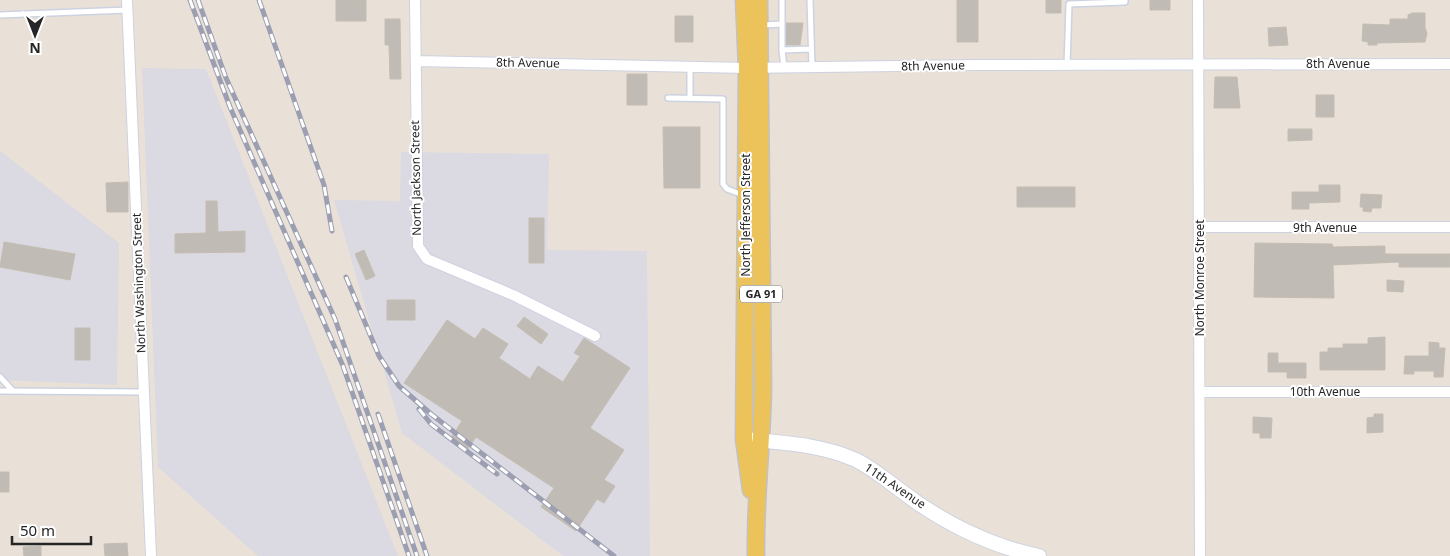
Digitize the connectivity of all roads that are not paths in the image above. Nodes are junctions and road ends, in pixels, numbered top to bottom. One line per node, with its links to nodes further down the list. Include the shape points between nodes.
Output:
1 (414, 0): 14 (street, North Jackson Street)
2 (744, 0): 19 (main road, North Jefferson Street / GA 91)
3 (759, 0): 11 (main road, North Jefferson Street / GA 91)
4 (782, 0): 10 (lane)
5 (810, 0): 12 (lane)
6 (1125, 0): 16 (lane, via 1069,4)
7 (1198, 0): 17 (street, North Monroe Street)
8 (128, 5): 9 (lane); 31 (street, North Washington Street)
9 (0, 15)
10 (782, 24): 11 (lane); 13 (lane)
11 (759, 25): 19 (main road, North Jefferson Street / GA 91)
12 (811, 49): 13 (lane); 21 (lane)
13 (782, 50): 20 (lane)
14 (416, 61): 18 (street, 8th Avenue); 27 (street, North Jackson Street, via 418,246 427,260 513,296)
15 (1450, 64): 17 (street, 8th Avenue)
16 (1067, 65): 17 (street, 8th Avenue); 21 (street, 8th Avenue)
17 (1198, 65): 25 (street, North Monroe Street)
18 (690, 67): 19 (street, 8th Avenue); 23 (lane)
19 (752, 68): 20 (street, 8th Avenue); 24 (main road, North Jefferson Street / GA 91); 35 (main road, North Jefferson Street / GA 91)
20 (784, 68): 21 (street, 8th Avenue)
21 (812, 68)
22 (668, 98): 23 (lane)
23 (690, 98): 24 (lane, via 723,99 722,184)
24 (746, 196): 34 (main road, North Jefferson Street / GA 91)
25 (1200, 227): 26 (street, 9th Avenue); 32 (street, North Monroe Street)
26 (1450, 227)
27 (595, 336)
28 (0, 377): 30 (lane)
29 (0, 391): 30 (lane)
30 (14, 391): 31 (lane)
31 (143, 392): 37 (street, North Washington Street)
32 (1200, 392): 33 (street, 10th Avenue); 40 (street, North Monroe Street)
33 (1450, 392)
34 (744, 439): 35 (street, 11th Avenue); 36 (main road, North Jefferson Street / GA 91)
35 (762, 441): 36 (main road, North Jefferson Street / GA 91); 39 (street, 11th Avenue, via 823,448 846,456 868,466 947,520 999,545)
36 (755, 520): 38 (main road, North Jefferson Street / GA 91)
37 (152, 556)
38 (756, 556)
39 (1039, 556)
40 (1200, 556)

